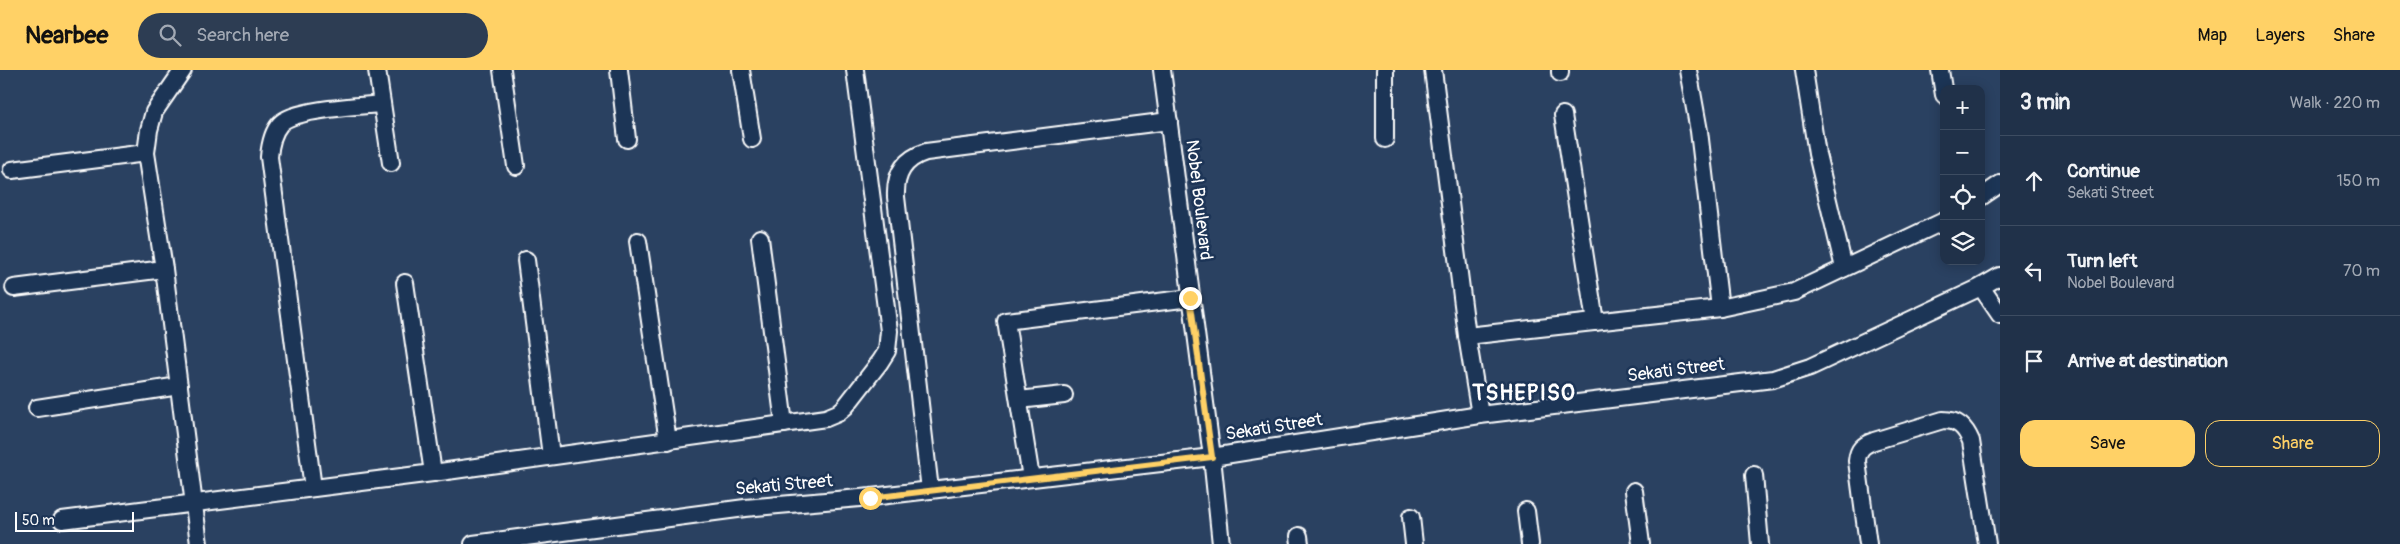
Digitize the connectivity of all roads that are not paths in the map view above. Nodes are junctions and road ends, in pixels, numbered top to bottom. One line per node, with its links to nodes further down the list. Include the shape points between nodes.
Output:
1 (182, 70): 20 (street, via 154,112)
2 (377, 70): 14 (street)
3 (502, 70): 22 (street)
4 (619, 70): 18 (street)
5 (742, 70): 19 (street)
6 (855, 70): 46 (street, via 889,331 887,351 838,413 826,418)
7 (1162, 70): 16 (street, Nobel Boulevard)
8 (1385, 70): 17 (street)
9 (1433, 70): 40 (street)
10 (1688, 70): 37 (street, via 1699,131)
11 (1804, 70): 30 (street, via 1817,154)
12 (1940, 70): 13 (street)
13 (1942, 85)
14 (382, 104): 21 (street); 53 (street, via 288,117 274,133 270,144)
15 (1562, 115): 39 (street)
16 (1169, 121): 36 (street, Nobel Boulevard); 54 (street, via 926,152 905,163 896,183 896,197)
17 (1385, 139)
18 (626, 140)
19 (752, 140)
20 (146, 153): 23 (street); 31 (street)
21 (391, 163)
22 (516, 166)
23 (12, 170)
24 (2000, 184): 25 (street)
25 (1985, 194)
26 (1940, 223): 30 (street)
27 (760, 238): 46 (street)
28 (638, 241): 47 (street)
29 (526, 260): 48 (street)
30 (1844, 268): 37 (street, via 1794,292)
31 (164, 269): 35 (street); 41 (street)
32 (2000, 276): 34 (street, Sekati Street)
33 (405, 283): 50 (street)
34 (1981, 287): 38 (street); 45 (street, Sekati Street, via 1793,374)
35 (14, 288)
36 (1190, 298): 43 (street, via 1006,321); 49 (street, Nobel Boulevard)
37 (1720, 308): 39 (street)
38 (2000, 315)
39 (1595, 322): 40 (street)
40 (1467, 336): 45 (street)
41 (179, 386): 44 (street); 56 (street)
42 (1064, 395): 43 (street)
43 (1019, 400): 52 (street)
44 (37, 408)
45 (1480, 415): 49 (street, Sekati Street)
46 (784, 424): 47 (street)
47 (668, 441): 48 (street)
48 (551, 456): 50 (street)
49 (1212, 457): 52 (street, Sekati Street); 62 (street, Nobel Boulevard)
50 (433, 473): 53 (street)
51 (1754, 475): 66 (street)
52 (1031, 478): 54 (street, Sekati Street)
53 (313, 488): 56 (street)
54 (930, 490): 61 (street, Sekati Street, via 745,508)
55 (1634, 491): 65 (street)
56 (195, 504): 59 (street); 60 (street)
57 (1526, 511): 64 (street)
58 (1411, 517): 63 (street)
59 (62, 520)
60 (200, 544)
61 (473, 544)
62 (1221, 544)
63 (1414, 544)
64 (1530, 544)
65 (1641, 544)
66 (1760, 544)
67 (1868, 544): 68 (street, via 1857,461 1859,450 1874,440 1943,420 1962,425 1971,440)
68 (1987, 544)

